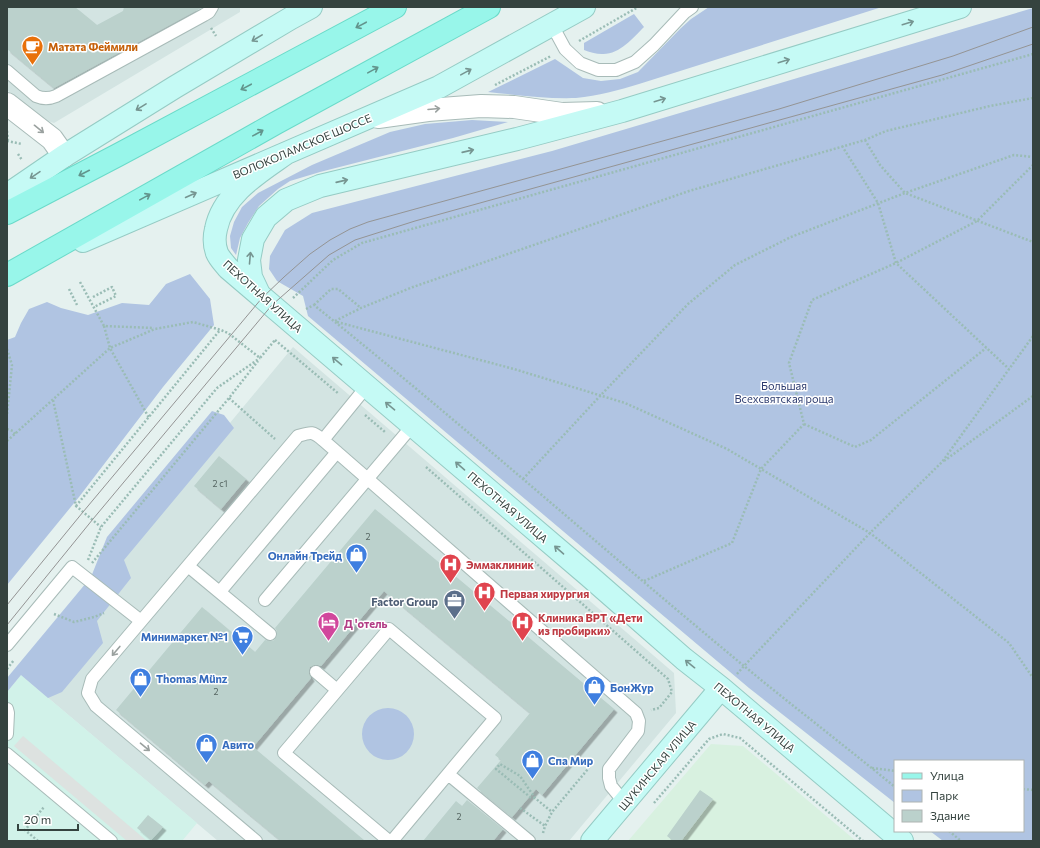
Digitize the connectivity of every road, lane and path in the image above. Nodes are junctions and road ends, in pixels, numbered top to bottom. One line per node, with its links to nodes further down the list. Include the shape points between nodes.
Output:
1 (212, 7): 11 (lane, via 204,15 52,98 36,96)
2 (310, 7): 8 (main road)
3 (395, 7): 27 (main road, one-way to 27)
4 (489, 7): 31 (main road, ВОЛОКОЛАМСКОЕ ШОССЕ, one-way to 4)
5 (584, 7): 9 (main road, ВОЛОКОЛАМСКОЕ ШОССЕ)
6 (692, 7): 9 (lane, via 635,62 616,70 598,70 580,63 565,49)
7 (960, 7): 14 (main road, one-way to 7)
8 (299, 12): 21 (main road, one-way to 21)
9 (552, 25): 15 (main road, ВОЛОКОЛАМСКОЕ ШОССЕ, one-way to 9, via 439,87)
10 (1033, 54): 36 (path, via 362,243 333,260)
11 (7, 72)
12 (1033, 98): 18 (path, via 886,131)
13 (8, 107): 21 (street, one-way to 21, via 52,139)
14 (622, 111): 15 (street, one-way to 14, via 481,106 562,114); 34 (main road, one-way to 14, via 251,277 249,260 253,239 266,217 286,200 320,186)
15 (367, 118): 20 (main road, ВОЛОКОЛАМСКОЕ ШОССЕ)
16 (7, 130): 17 (path)
17 (8, 140)
18 (865, 140): 19 (path); 24 (path, via 880,165)
19 (842, 146): 26 (path); 40 (path, via 689,191 413,287)
20 (285, 154): 31 (main road, ВОЛОКОЛАМСКОЕ ШОССЕ, one-way to 20); 34 (main road, ПЕХОТНАЯ УЛИЦА, via 244,184 225,205 217,222 214,238 217,254 228,268)
21 (64, 156): 25 (main road, one-way to 25)
22 (1033, 157): 24 (path, via 1014,155)
23 (1033, 165): 28 (path)
24 (905, 193): 26 (path); 28 (path)
25 (7, 195)
26 (878, 203): 30 (path); 53 (path, via 791,237 735,265 688,304)
27 (7, 213)
28 (977, 221): 29 (path); 30 (path)
29 (1033, 242)
30 (896, 263): 48 (path); 60 (path, via 812,300 789,363)
31 (10, 273)
32 (80, 282): 39 (path)
33 (69, 289): 37 (path)
34 (259, 295): 52 (main road, ПЕХОТНАЯ УЛИЦА, one-way to 34)
35 (93, 297): 39 (path, via 112,288 116,296)
36 (291, 300)
37 (78, 305)
38 (314, 305): 40 (path, via 332,289 338,289); 41 (path); 42 (path)
39 (94, 307): 43 (path)
40 (361, 308): 42 (path)
41 (301, 311)
42 (334, 321): 53 (path, via 514,369); 72 (path)
43 (104, 326): 44 (path); 47 (path)
44 (155, 328): 45 (path, via 193,322); 47 (path)
45 (220, 330): 50 (path, via 228,333); 59 (path)
46 (1033, 336): 51 (path)
47 (110, 348): 56 (path); 59 (path)
48 (986, 348): 51 (path); 60 (path, via 871,440 855,447)
49 (7, 349): 58 (path, via 12,365)
50 (260, 358): 55 (path); 57 (path, via 275,340); 73 (path, via 217,388 101,527)
51 (1010, 369): 69 (path)
52 (367, 386): 57 (lane); 61 (main road, ПЕХОТНАЯ УЛИЦА, one-way to 52)
53 (600, 396): 70 (path, via 625,403 714,443); 72 (path)
54 (1033, 396): 69 (path)
55 (229, 398): 67 (path); 76 (path)
56 (53, 400): 63 (path); 73 (path)
57 (352, 404): 64 (lane); 66 (path)
58 (7, 415)
59 (149, 418): 73 (path)
60 (804, 424): 70 (path)
61 (413, 425): 66 (lane); 88 (main road, ПЕХОТНАЯ УЛИЦА, one-way to 61, via 684,659)
62 (7, 429): 63 (path)
63 (15, 434): 65 (path)
64 (323, 440): 67 (lane, via 315,434 308,433 298,436); 68 (lane)
65 (7, 441)
66 (398, 443): 71 (lane); 90 (path, via 668,679)
67 (287, 450): 75 (lane)
68 (337, 452): 71 (lane); 78 (lane)
69 (942, 462): 74 (path)
70 (761, 469): 74 (path); 77 (path, via 732,543)
71 (368, 478): 79 (lane); 100 (lane, via 636,713 638,731 609,769 608,778)
72 (523, 479): 77 (path)
73 (76, 506)
74 (870, 533): 85 (path); 87 (path, via 1009,643)
75 (188, 566): 82 (lane); 83 (lane)
76 (82, 575): 80 (lane); 84 (lane, via 72,567)
77 (644, 581): 85 (path)
78 (223, 588)
79 (265, 600)
80 (121, 606): 81 (path, via 74,622); 82 (lane)
81 (51, 613)
82 (141, 621): 108 (lane, one-way to 108, via 92,679 88,693 96,706)
83 (270, 634)
84 (7, 645)
85 (744, 666): 88 (path); 94 (path)
86 (316, 672): 89 (lane)
87 (1033, 678)
88 (728, 682): 100 (main road, ЩУКИНСКАЯ УЛИЦА); 114 (main road, ПЕХОТНАЯ УЛИЦА)
89 (337, 690): 96 (lane, via 389,628 495,718); 109 (lane, via 284,754)
90 (672, 692)
91 (7, 710): 92 (lane)
92 (7, 734)
93 (7, 754): 98 (lane)
94 (871, 768): 95 (path); 97 (path)
95 (894, 771)
96 (448, 774): 110 (lane); 111 (lane)
97 (894, 786)
98 (55, 794): 106 (path, via 25,830); 107 (lane)
99 (535, 798): 99 (path, via 520,776 500,764 496,769 530,797); 103 (path)
100 (625, 803): 112 (main road, ЩУКИНСКАЯ УЛИЦА)
101 (652, 805): 113 (path, via 709,739 723,734 740,738)
102 (520, 808): 104 (path)
103 (552, 812)
104 (545, 826)
105 (950, 832): 115 (path)
106 (38, 841)
107 (111, 841)
108 (256, 841)
109 (388, 841)
110 (392, 841)
111 (529, 841)
112 (592, 841)
113 (863, 841)
114 (902, 841)
115 (961, 841)

